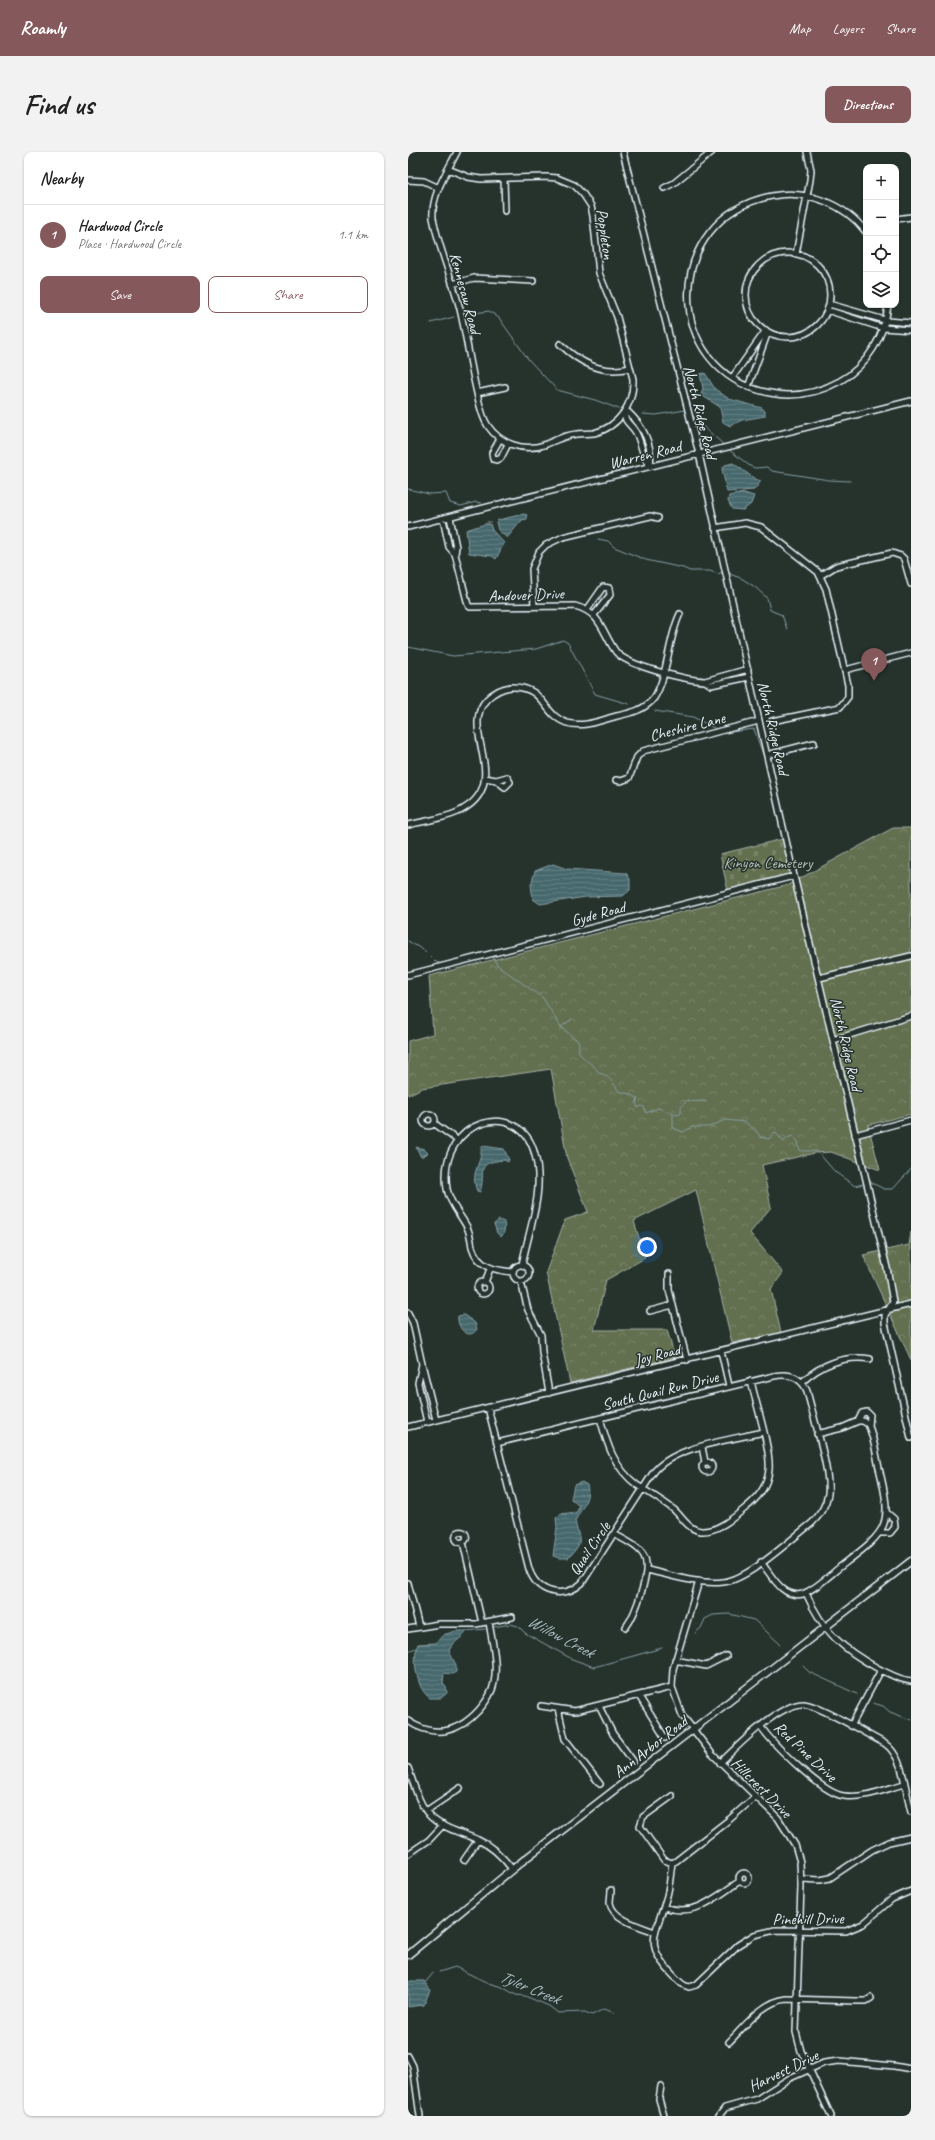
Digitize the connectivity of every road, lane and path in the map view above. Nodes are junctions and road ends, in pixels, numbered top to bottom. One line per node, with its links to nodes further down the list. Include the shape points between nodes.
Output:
1 (457, 152): 5 (street, Kennesaw Road)
2 (623, 152): 38 (street, North Ridge Road)
3 (712, 152): 9 (street)
4 (807, 152): 10 (street, via 811,170)
5 (448, 169): 6 (street, Poppleton, via 474,179); 8 (street, Kennesaw Road)
6 (504, 178): 11 (street); 29 (street, Poppleton, via 557,178 574,185 586,197 594,216 599,273 617,317)
7 (408, 180): 8 (street, via 424,181)
8 (439, 188): 17 (street, Kennesaw Road, via 433,203 433,218)
9 (664, 188)
10 (807, 196): 14 (street, via 838,208); 15 (street); 30 (street, via 776,195 752,201 736,209 718,222 706,236 693,259 688,296 695,334 713,362)
11 (505, 211)
12 (911, 217): 13 (street)
13 (899, 219)
14 (863, 229)
15 (796, 254): 18 (street, via 810,259 823,271 829,287); 27 (street, via 768,258 754,270 749,279 746,291 748,307 757,324)
16 (532, 281): 17 (street, via 474,278)
17 (452, 284): 33 (street, Kennesaw Road)
18 (829, 304): 20 (street); 21 (street)
19 (887, 308): 23 (street)
20 (827, 310): 22 (street); 27 (street, via 818,323 806,332 790,336)
21 (860, 312): 22 (street); 23 (street)
22 (858, 320): 25 (street)
23 (885, 320): 24 (street); 25 (street)
24 (911, 323)
25 (882, 328): 26 (street); 31 (street, via 876,344 865,360 850,374 829,387 789,395)
26 (911, 330)
27 (767, 331): 30 (street); 31 (street)
28 (560, 344): 29 (street, via 593,367 611,371)
29 (630, 368): 35 (street, Poppleton, via 633,389)
30 (732, 378): 31 (street)
31 (748, 387)
32 (505, 388): 33 (street)
33 (477, 393): 36 (street, Kennesaw Road, via 485,421)
34 (911, 400): 38 (street, Warren Road)
35 (624, 413): 37 (street, Kennesaw Road, via 612,425 597,432 567,436 539,447 523,448); 39 (street, via 624,419 639,438 645,460)
36 (500, 439): 37 (street, Kennesaw Road); 37 (street, via 492,453 494,459 501,458)
37 (508, 444)
38 (698, 454): 39 (street, Warren Road); 44 (street, North Ridge Road)
39 (650, 466): 40 (street, Warren Road)
40 (450, 517): 42 (street, Warren Road); 45 (street, Andover Drive)
41 (658, 518): 48 (street, via 650,516 563,537 546,545 539,552 532,569)
42 (443, 519): 43 (street, Warren Road); 45 (street, Andover Drive, via 449,547)
43 (408, 528)
44 (715, 528): 46 (street, via 745,523 761,527 814,568); 53 (street, North Ridge Road)
45 (455, 554): 48 (street, Andover Drive, via 470,607)
46 (820, 576): 47 (street, via 834,567 892,553 904,559); 54 (street, via 826,590)
47 (911, 584)
48 (534, 606): 49 (street, Andover Drive, via 571,605)
49 (587, 610): 51 (street, Andover Drive); 51 (street, via 603,587 610,588 610,595)
50 (680, 614): 55 (street)
51 (594, 616): 55 (street, Andover Drive, via 621,657 628,662)
52 (911, 653): 54 (street)
53 (748, 669): 56 (street, North Ridge Road); 57 (street, Andover Drive)
54 (845, 670): 59 (street, via 849,689 844,704)
55 (663, 672): 57 (street, Andover Drive); 62 (street, via 657,692 641,709 580,725 558,718 537,694 528,689 508,688 492,694 482,705 477,719 485,760)
56 (749, 677): 57 (street, Andover Drive, via 711,685); 58 (street, North Ridge Road)
57 (705, 681)
58 (759, 721): 61 (street, North Ridge Road); 64 (street, Cheshire Lane, via 642,751 629,778)
59 (772, 722)
60 (814, 743): 61 (street)
61 (767, 755): 66 (street, North Ridge Road)
62 (485, 778): 63 (street); 65 (street, via 477,795 462,809)
63 (496, 780)
64 (616, 780)
65 (408, 825)
66 (794, 876): 68 (street, Gyde Road); 69 (street, North Ridge Road)
67 (911, 956): 69 (street)
68 (408, 975)
69 (820, 978): 71 (street, North Ridge Road)
70 (911, 1016): 71 (street)
71 (833, 1040): 74 (street, North Ridge Road)
72 (911, 1120): 74 (street)
73 (434, 1124): 75 (street)
74 (855, 1135): 84 (street, North Ridge Road, via 887,1268 893,1302)
75 (457, 1140): 76 (street, via 477,1124 496,1122 516,1127 525,1134 532,1146 537,1162 537,1202); 77 (street, via 446,1174 448,1190 453,1205 470,1235 475,1254 481,1263)
76 (522, 1265): 78 (street, via 516,1266); 81 (street, via 528,1268 529,1275)
77 (490, 1269): 78 (street); 80 (street)
78 (512, 1272): 81 (street, via 513,1278)
79 (669, 1274): 83 (street, via 668,1282)
80 (485, 1282)
81 (521, 1282): 94 (street, via 523,1297 541,1335)
82 (911, 1304): 84 (street, Joy Road)
83 (673, 1305): 85 (street); 89 (street)
84 (888, 1310): 87 (street, Joy Road); 104 (street, North Ridge Road, via 885,1315 886,1331)
85 (650, 1311)
86 (408, 1313): 90 (street, via 413,1323)
87 (721, 1350): 89 (street, Joy Road); 93 (street)
88 (870, 1359): 92 (street, via 858,1357 824,1366)
89 (687, 1360): 94 (street, Joy Road)
90 (422, 1364): 97 (street); 99 (street, via 418,1383)
91 (751, 1381): 92 (street, South Quail Run Drive, via 784,1374 794,1376); 93 (street, South Quail Run Drive); 102 (street)
92 (802, 1382): 103 (street, via 807,1392)
93 (729, 1386): 96 (street, South Quail Run Drive)
94 (549, 1393): 95 (street, Joy Road)
95 (488, 1408): 97 (street, Joy Road); 105 (street, Quail Circle)
96 (600, 1418): 105 (street, South Quail Run Drive); 108 (street, via 615,1461 626,1476)
97 (436, 1420): 99 (street, Joy Road)
98 (858, 1421): 100 (street, via 863,1421); 100 (street, via 862,1414 867,1412 870,1415); 103 (street)
99 (427, 1422): 101 (street, Joy Road)
100 (868, 1426): 109 (street, via 886,1497)
101 (408, 1427)
102 (763, 1432): 106 (street, Quail Circle); 108 (street, via 770,1464 765,1485 754,1501 721,1526 703,1531 693,1529 672,1508)
103 (817, 1434): 114 (street, via 828,1481 825,1505 812,1523)
104 (911, 1438)
105 (497, 1443): 111 (street, Quail Circle, via 529,1569 540,1587 559,1593 578,1587 586,1579)
106 (702, 1447): 107 (street); 108 (street, Quail Circle, via 679,1453 666,1460)
107 (705, 1462)
108 (643, 1489): 111 (street, Quail Circle)
109 (887, 1513): 110 (street); 110 (street, via 894,1519 895,1527 890,1533)
110 (880, 1533): 118 (street, via 870,1544)
111 (614, 1534): 115 (street, via 641,1552 646,1560)
112 (463, 1542): 121 (street)
113 (911, 1561): 124 (main road, Ann Arbor Road)
114 (761, 1562): 116 (street, via 743,1576 731,1581 716,1583); 118 (street, via 784,1591 794,1594)
115 (646, 1570): 116 (street); 123 (street, via 634,1614)
116 (699, 1580): 127 (street, Hillcrest Drive)
117 (408, 1583): 122 (street)
118 (806, 1593): 124 (street, via 815,1613)
119 (512, 1617): 120 (street)
120 (489, 1622): 121 (street); 135 (street, via 495,1655 494,1677 491,1691 484,1704 466,1723 450,1730 429,1730)
121 (482, 1623): 122 (street)
122 (419, 1627): 125 (street)
123 (626, 1627)
124 (826, 1627): 128 (street, via 848,1652); 138 (main road, Ann Arbor Road)
125 (408, 1629)
126 (726, 1656): 127 (street, via 706,1666)
127 (675, 1660): 130 (street, Hillcrest Drive)
128 (881, 1670): 129 (street, via 897,1678); 136 (street)
129 (911, 1681)
130 (672, 1687): 131 (street); 138 (street, Hillcrest Drive, via 678,1707)
131 (639, 1696): 133 (street); 139 (street)
132 (541, 1706): 134 (street)
133 (599, 1706): 134 (street, via 575,1711); 140 (street, via 613,1734)
134 (558, 1709): 144 (street, via 565,1739)
135 (408, 1721)
136 (851, 1726): 137 (street, via 815,1707 801,1704 785,1709); 145 (street, via 891,1749 898,1760)
137 (761, 1727): 141 (street); 145 (street, Red Pine Drive, via 786,1754 835,1794 854,1796)
138 (693, 1730): 141 (street, Hillcrest Drive); 157 (main road, Ann Arbor Road)
139 (665, 1738)
140 (633, 1761)
141 (720, 1763): 148 (street, Hillcrest Drive)
142 (408, 1768): 143 (street)
143 (411, 1784): 149 (street)
144 (600, 1784)
145 (904, 1784): 150 (street)
146 (460, 1788): 149 (street)
147 (672, 1796): 156 (street, via 643,1817 640,1826 664,1860)
148 (755, 1796): 156 (street, via 730,1819); 158 (street, Hillcrest Drive, via 778,1818 791,1836 798,1856)
149 (426, 1811): 151 (street)
150 (911, 1812)
151 (443, 1825): 153 (street); 154 (street, via 429,1840)
152 (911, 1837): 158 (street, via 889,1842 872,1850 830,1878)
153 (478, 1840): 155 (street); 157 (street, via 496,1851)
154 (408, 1854)
155 (464, 1860)
156 (672, 1863): 162 (street)
157 (512, 1869): 165 (main road, Ann Arbor Road)
158 (801, 1879): 163 (street, Hillcrest Drive)
159 (740, 1881): 162 (street, via 694,1910 680,1912)
160 (611, 1890): 164 (street, via 612,1906 620,1917)
161 (911, 1891): 163 (street, Pinehill Drive, via 892,1899 863,1924 850,1930)
162 (664, 1907): 164 (street)
163 (799, 1931): 164 (street, Pinehill Drive, via 770,1931 750,1936 696,1985 689,1987 682,1984 660,1961 655,1948); 167 (street, Hillcrest Drive)
164 (655, 1932)
165 (408, 1955)
166 (871, 1998): 167 (street, via 856,2001)
167 (797, 1999): 168 (street, via 782,1999 770,2003); 170 (street, Hillcrest Drive, via 796,2032)
168 (729, 2042)
169 (408, 2056): 173 (street, via 413,2066)
170 (809, 2069): 171 (street, Harvest Drive, via 839,2061); 175 (street, Harvest Drive, via 757,2098 724,2108); 176 (street, Hillcrest Drive)
171 (911, 2069)
172 (661, 2086): 174 (street, via 659,2099)
173 (420, 2116)
174 (664, 2116)
175 (719, 2116)
176 (831, 2116)

